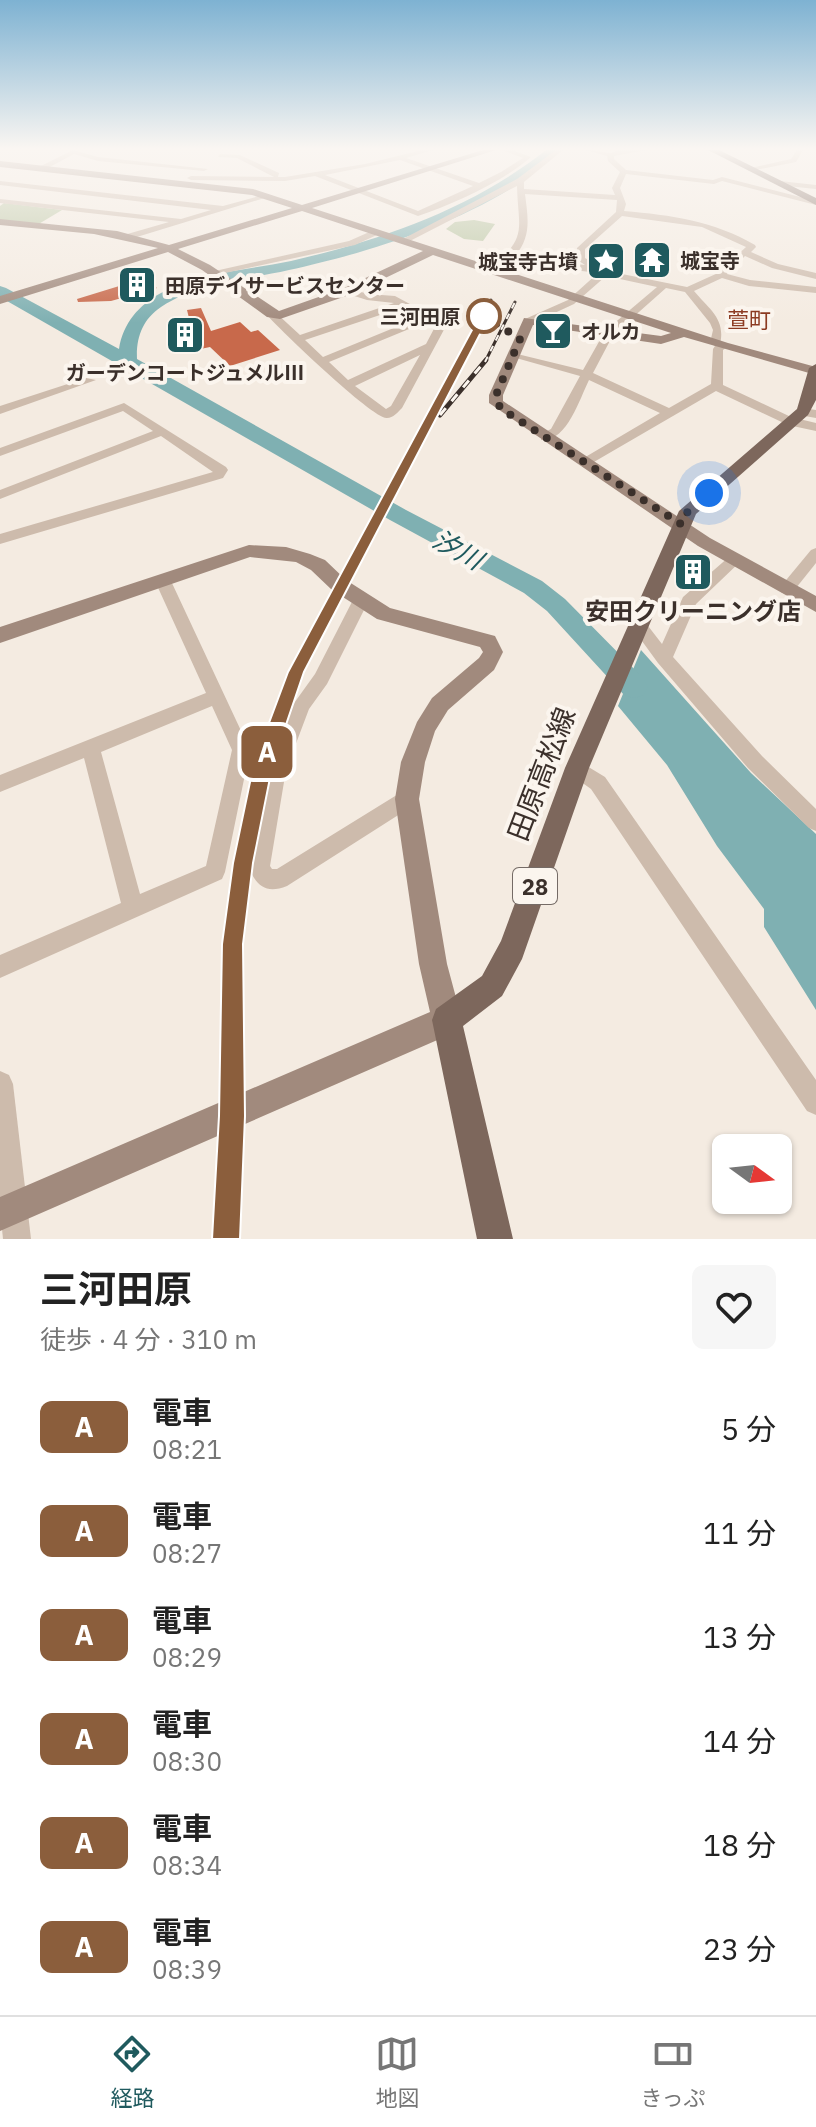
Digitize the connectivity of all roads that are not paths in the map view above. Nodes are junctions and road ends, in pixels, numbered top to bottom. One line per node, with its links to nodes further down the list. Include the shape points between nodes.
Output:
1 (57, 208): 10 (street)
2 (216, 208): 11 (street)
3 (229, 208): 11 (street)
4 (303, 208): 16 (street); 19 (street)
5 (401, 208): 6 (street, via 418,214)
6 (432, 208)
7 (472, 208): 18 (street)
8 (524, 208): 22 (street, via 519,246)
9 (620, 208): 12 (street)
10 (66, 209): 13 (street); 15 (street)
11 (225, 209): 13 (street)
12 (620, 213): 21 (street, via 667,216 716,228 752,247); 25 (street, via 581,248 580,259)
13 (181, 221): 17 (street)
14 (0, 222): 15 (street)
15 (40, 227): 17 (street)
16 (378, 232): 18 (street); 26 (street, via 352,243)
17 (127, 237): 19 (street)
18 (400, 240): 20 (street)
19 (169, 249): 26 (street); 34 (street)
20 (432, 251): 24 (street); 32 (street)
21 (744, 252): 23 (street); 27 (street)
22 (509, 259): 24 (street); 25 (street)
23 (780, 267): 27 (street); 28 (street)
24 (493, 270): 33 (street)
25 (599, 271): 29 (street); 33 (street)
26 (211, 273): 36 (street)
27 (723, 273): 30 (street); 31 (street, via 749,283)
28 (816, 276)
29 (663, 286): 30 (street); 37 (street)
30 (688, 290): 43 (street, via 715,322)
31 (816, 290)
32 (348, 291): 35 (street, via 387,296); 36 (street, via 288,314)
33 (578, 298): 37 (street); 39 (street)
34 (0, 300)
35 (402, 304): 38 (street); 42 (street)
36 (271, 314): 42 (street)
37 (630, 315): 40 (street); 41 (street)
38 (426, 318): 44 (street, via 442,324); 46 (street)
39 (529, 321): 40 (street); 45 (street)
40 (609, 333): 41 (street, via 661,340); 48 (street)
41 (685, 333): 43 (street)
42 (299, 339): 46 (street)
43 (719, 344): 47 (street); 51 (street)
44 (430, 346): 50 (street); 50 (street, via 396,408 386,415)
45 (513, 354): 48 (street); 57 (street, via 496,403)
46 (321, 362): 50 (street)
47 (816, 370): 54 (main road)
48 (585, 374): 53 (street); 57 (street, via 556,431)
49 (90, 380): 52 (street)
50 (347, 385)
51 (717, 387): 53 (street); 54 (street)
52 (0, 410)
53 (669, 413): 59 (street)
54 (801, 417): 55 (street); 61 (main road, 田原高松線 / 28, via 688,511)
55 (816, 427)
56 (161, 432): 58 (street, via 124,407); 60 (street); 62 (street, via 221,470 218,475)
57 (545, 437): 59 (street)
58 (0, 452)
59 (587, 462): 61 (street)
60 (0, 495)
61 (681, 524): 64 (street); 69 (main road, 田原高松線 / 28)
62 (0, 539)
63 (816, 553): 66 (street)
64 (735, 560): 66 (street); 71 (street, via 689,601)
65 (163, 581): 67 (street, via 249,551 286,553 318,565); 70 (street); 72 (street)
66 (787, 589): 68 (street)
67 (361, 600): 76 (street, via 384,614 488,641 493,652 487,664 440,704 425,729); 76 (street, via 296,719 277,770 259,868 267,880 280,879)
68 (816, 605)
69 (637, 630): 71 (street); 74 (main road, 田原高松線 / 28)
70 (0, 635)
71 (664, 658): 77 (street)
72 (218, 696): 73 (street); 78 (street, via 241,750 215,872)
73 (90, 747): 75 (street); 78 (street)
74 (577, 768): 80 (main road, 田原高松線 / 28, via 512,949 492,986); 82 (street, via 598,783)
75 (0, 784)
76 (407, 799): 80 (street)
77 (816, 822)
78 (133, 908): 79 (street)
79 (0, 967)
80 (447, 1020): 83 (street); 84 (main road)
81 (0, 1084): 83 (street)
82 (816, 1102)
83 (10, 1221)
84 (495, 1239)

